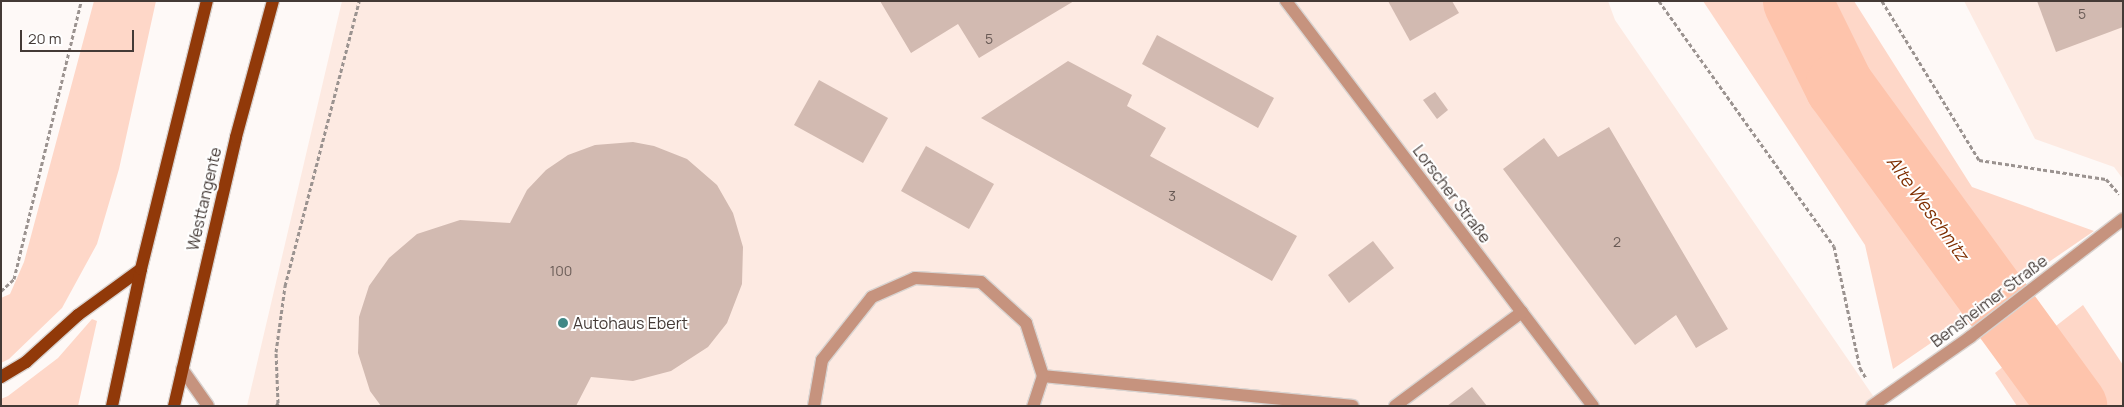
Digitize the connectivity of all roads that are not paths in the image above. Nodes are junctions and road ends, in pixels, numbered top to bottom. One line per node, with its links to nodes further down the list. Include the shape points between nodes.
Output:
1 (207, 1): 5 (main road)
2 (273, 1): 7 (main road, Westtangente, via 236,137)
3 (1286, 1): 6 (street, Lorscher Straße)
4 (2123, 219): 10 (street, Bensheimer Straße, via 1970,337)
5 (142, 269): 9 (main road, via 78,316 26,362); 11 (main road)
6 (1522, 312): 17 (street); 18 (street, Lorscher Straße)
7 (182, 369): 12 (main road, Westtangente); 13 (street)
8 (1042, 376): 14 (street, via 1026,323 981,282 915,278 872,297 822,360); 15 (street); 16 (street)
9 (1, 377)
10 (1876, 403)
11 (112, 406)
12 (174, 406)
13 (208, 406)
14 (814, 406)
15 (1033, 406)
16 (1353, 406)
17 (1395, 406)
18 (1593, 406)

